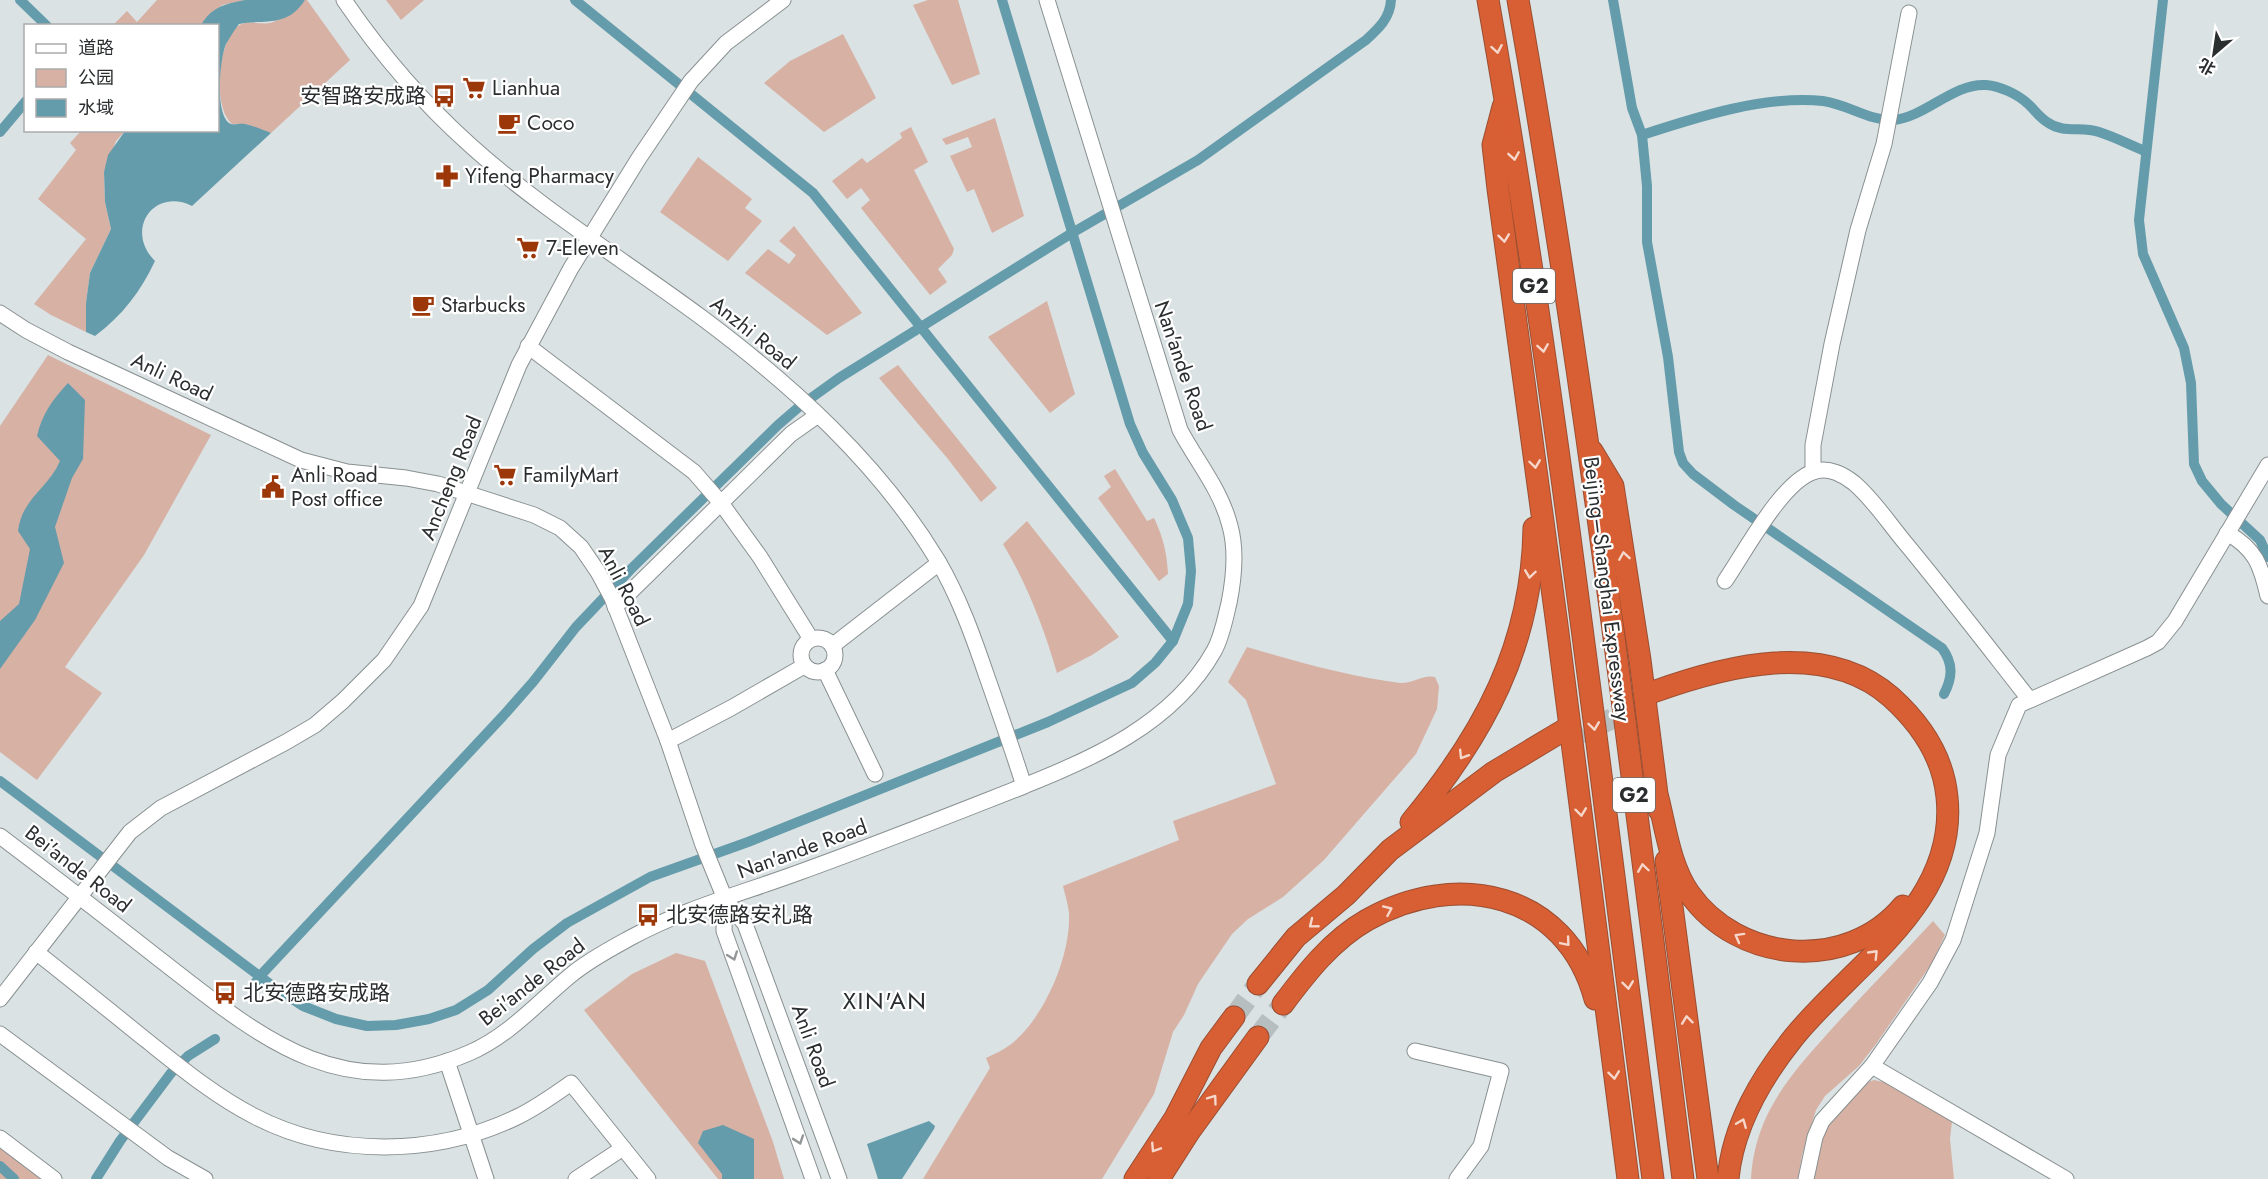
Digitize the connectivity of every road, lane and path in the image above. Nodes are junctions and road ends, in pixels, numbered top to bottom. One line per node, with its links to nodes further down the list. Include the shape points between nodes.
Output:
1 (344, 0): 8 (street, Anzhi Road, via 367,34 471,146)
2 (783, 0): 8 (street, Ancheng Road, via 726,43 691,81)
3 (1047, 0): 32 (street, Nan'ande Road, via 1180,430 1216,488 1230,527 1234,555 1233,584 1225,619 1215,649 1199,674 1142,728 1106,750)
4 (1488, 0): 7 (highway, Beijing–Shanghai Expressway / G2, one-way to 7)
5 (1518, 0): 12 (highway, Beijing–Shanghai Expressway / G2)
6 (1909, 13): 14 (street, via 1892,110 1834,333 1813,445)
7 (1505, 98): 16 (highway, one-way to 16, via 1493,145); 65 (highway, Beijing–Shanghai Expressway / G2, one-way to 65, via 1554,419)
8 (590, 239): 10 (street, Ancheng Road); 11 (street, Anzhi Road, via 701,317)
9 (0, 313): 15 (street, Anli Road, via 68,352 301,460 347,472 406,478)
10 (528, 346): 15 (street, Ancheng Road); 17 (street, via 694,472)
11 (815, 412): 17 (street); 19 (street, Anzhi Road, via 865,463)
12 (1588, 442): 33 (highway, one-way to 12, via 1613,486); 66 (highway, Beijing–Shanghai Expressway / G2, one-way to 12)
13 (2268, 465): 18 (street)
14 (1814, 472): 20 (street, via 1797,480 1767,517); 28 (street, via 1825,470 1845,476 1864,493)
15 (467, 492): 22 (street, Anli Road, via 560,528 580,547); 36 (street, Ancheng Road, via 421,606 384,660 365,680 305,731 161,808 130,832)
16 (1539, 495): 35 (highway, one-way to 35, via 1525,607 1499,689 1457,764); 44 (highway, one-way to 44)
17 (718, 499): 22 (street); 23 (street)
18 (2229, 531): 21 (street, via 2250,549); 28 (street, via 2175,621 2158,642)
19 (939, 563): 24 (street); 32 (street, Anzhi Road, via 958,600)
20 (1725, 582)
21 (2268, 596)
22 (613, 603): 29 (street, Anli Road)
23 (811, 639): 24 (street); 25 (street, via 801,651)
24 (832, 646): 26 (street, via 835,656)
25 (804, 666): 26 (street, via 813,672); 29 (street)
26 (825, 670): 31 (street)
27 (1654, 696): 30 (highway, via 1754,672 1799,670 1842,678 1900,710)
28 (2029, 699): 49 (street, via 2019,705 1998,755 1987,833 1953,940 1930,984)
29 (668, 741): 37 (street, Anli Road)
30 (1929, 749): 33 (highway, one-way to 33, via 1938,789 1934,854 1914,893 1900,909 1867,935 1828,949 1795,952 1749,942 1731,933 1698,905 1680,878); 67 (highway, one-way to 30, via 1740,1125 1755,1094 1795,1036 1909,916 1934,879 1942,858 1949,812 1942,771)
31 (875, 774)
32 (1024, 786): 37 (street, Nan'ande Road)
33 (1658, 798): 53 (highway, one-way to 33)
34 (0, 836): 36 (street, Bei'ande Road)
35 (1390, 850): 39 (highway, via 1494,772 1564,735 1446,818 1401,858 1329,932); 40 (highway, one-way to 40, via 1346,895 1296,937)
36 (79, 896): 38 (street, Ancheng Road); 48 (street, Bei'ande Road, via 219,1005 290,1051 366,1072 402,1071)
37 (725, 899): 48 (street, Bei'ande Road, via 652,926 606,951 573,973 493,1040); 60 (street, Anli Road, one-way to 60, via 724,931); 61 (street, Anli Road, via 745,924)
38 (36, 952): 41 (street, Ancheng Road); 50 (street, via 187,1072 253,1116 282,1129 354,1146 385,1148)
39 (1305, 974): 42 (highway); 44 (highway, one-way to 44, via 1338,940 1389,909 1415,899 1470,894 1523,908 1548,922 1583,966)
40 (1258, 984)
41 (0, 999)
42 (1283, 1004)
43 (1234, 1017): 62 (highway, one-way to 62, via 1210,1048 1175,1118)
44 (1607, 1017): 54 (highway, one-way to 54)
45 (0, 1034): 56 (street, via 168,1158)
46 (1258, 1037): 63 (highway, one-way to 46)
47 (1415, 1051): 64 (street, via 1501,1071 1481,1146)
48 (447, 1061): 50 (street)
49 (1872, 1065): 68 (street, via 1822,1121); 69 (street)
50 (471, 1134): 52 (street, via 517,1117 571,1083); 57 (street)
51 (0, 1138): 55 (street)
52 (623, 1148): 58 (street); 59 (street)
53 (1707, 1175)
54 (1628, 1177)
55 (54, 1179)
56 (205, 1179)
57 (486, 1179)
58 (576, 1179)
59 (648, 1179)
60 (813, 1179)
61 (839, 1179)
62 (1135, 1179)
63 (1159, 1179)
64 (1457, 1179)
65 (1653, 1179)
66 (1683, 1179)
67 (1728, 1179)
68 (1806, 1179)
69 (2066, 1179)

